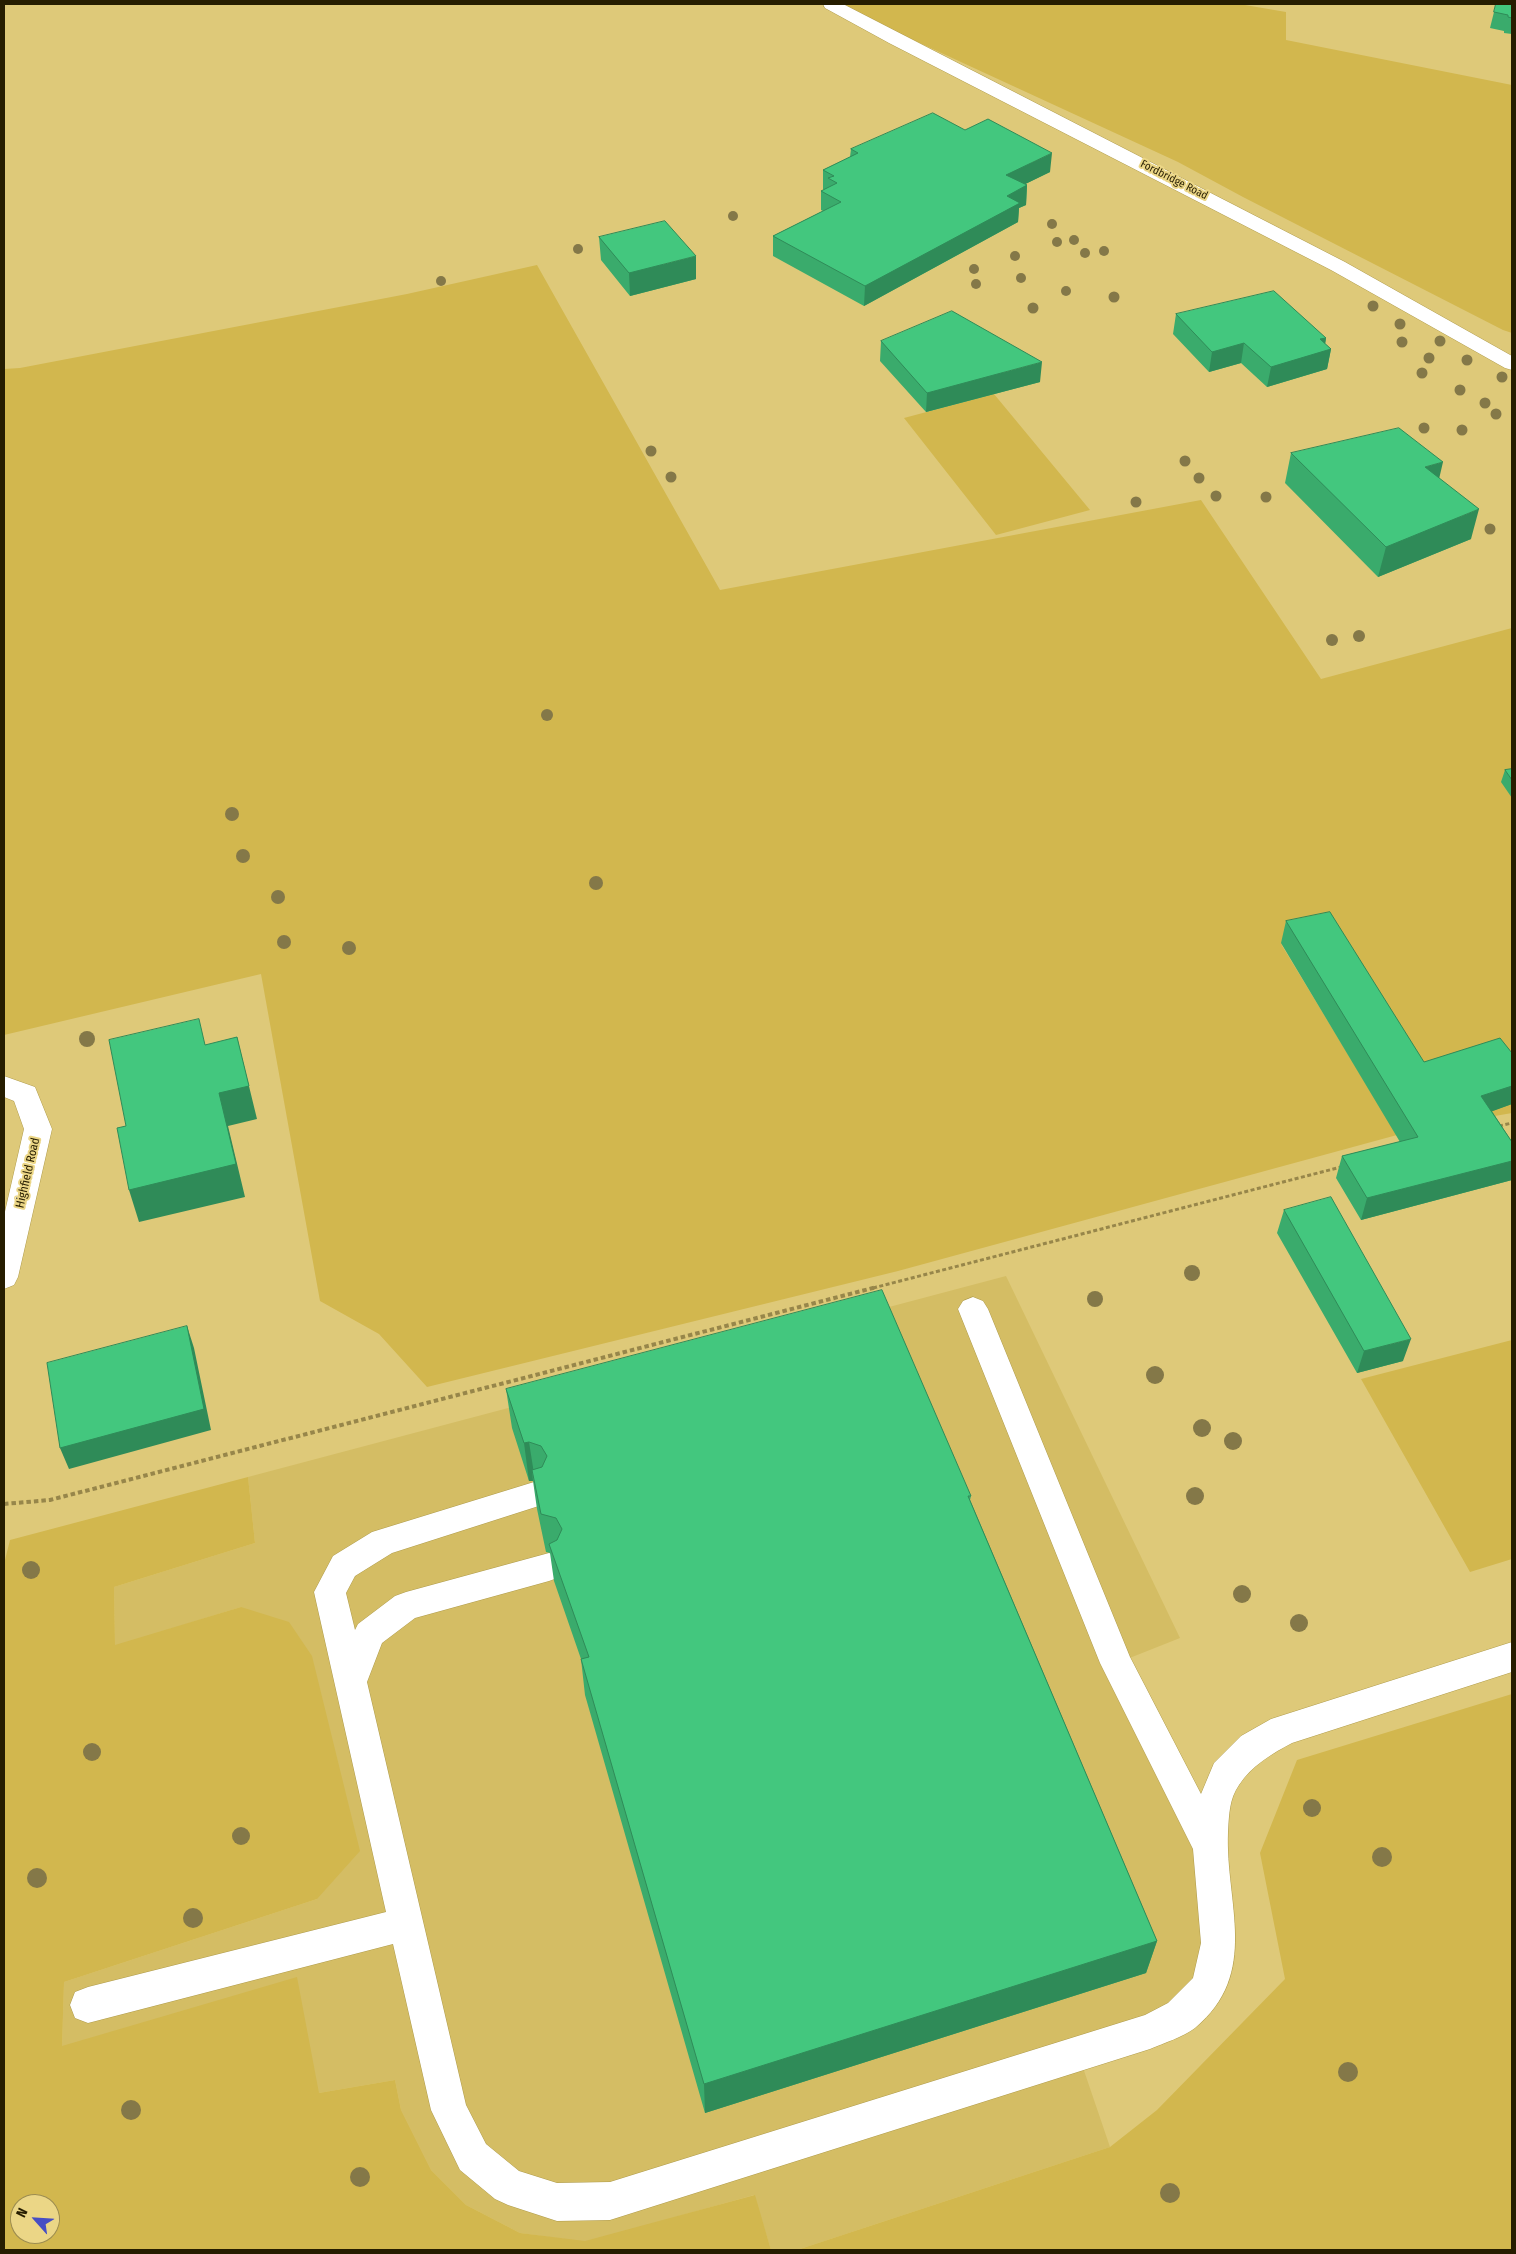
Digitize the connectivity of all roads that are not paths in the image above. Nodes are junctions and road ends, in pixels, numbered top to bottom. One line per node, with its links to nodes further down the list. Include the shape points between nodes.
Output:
1 (831, 4): 2 (street, Fordbridge Road, via 1338,266)
2 (1512, 364)
3 (4, 1086): 4 (street, Highfield Road, via 26,1094 38,1129)
4 (4, 1277)
5 (973, 1309): 10 (street, via 1116,1663)
6 (534, 1495): 9 (street, via 383,1542 344,1566 330,1592)
7 (549, 1567): 9 (street, via 406,1606 369,1634)
8 (1512, 1658): 10 (street, via 1283,1730 1253,1747 1226,1774 1212,1808)
9 (351, 1681): 11 (street)
10 (1210, 1846): 11 (street, via 1219,1943 1209,1987 1182,2016 1150,2031 610,2201 557,2202 508,2186 473,2157 449,2110)
11 (406, 1924): 12 (street)
12 (88, 2005)

